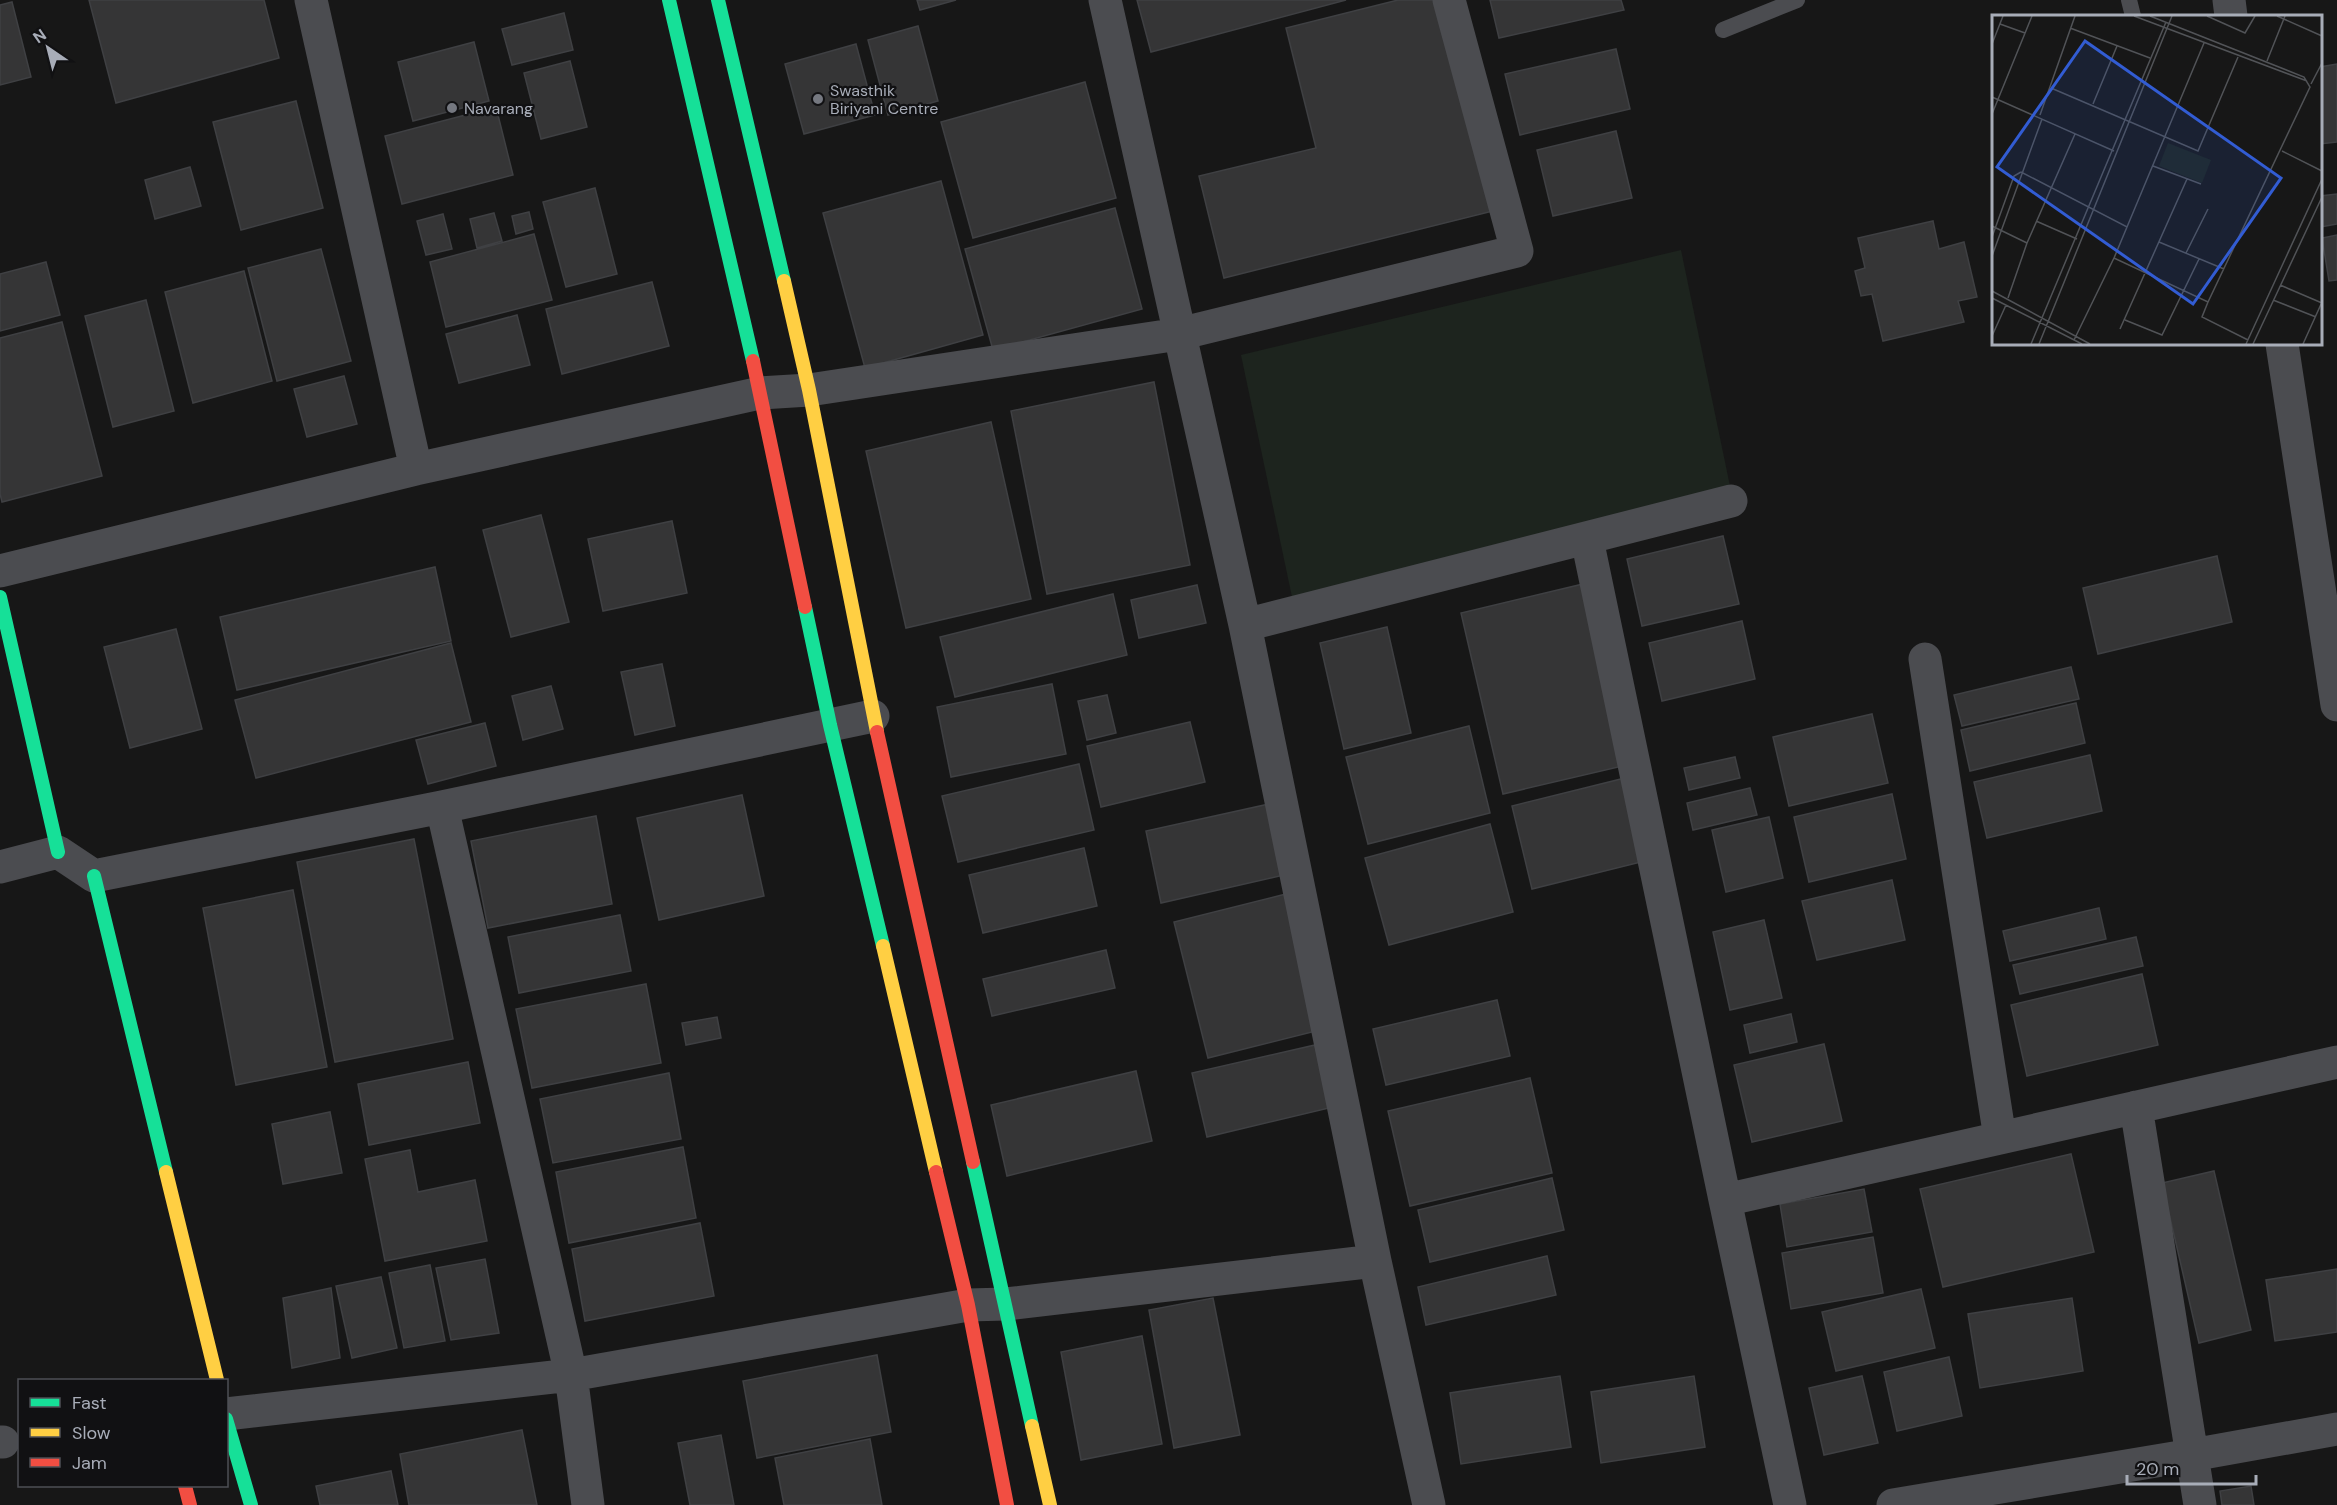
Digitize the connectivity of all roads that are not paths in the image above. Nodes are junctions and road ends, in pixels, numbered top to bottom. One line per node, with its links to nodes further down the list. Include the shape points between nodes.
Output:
1 (311, 0): 16 (street)
2 (669, 0): 15 (street)
3 (718, 0): 14 (street)
4 (1105, 0): 12 (street)
5 (1449, 0): 12 (street, via 1517,251)
6 (1797, 0): 11 (lane)
7 (2129, 0): 9 (lane)
8 (2229, 0): 10 (street)
9 (2133, 15)
10 (2231, 15)
11 (1723, 30)
12 (1179, 334): 14 (street); 21 (street)
13 (2282, 345): 23 (street)
14 (809, 390): 15 (street); 24 (street)
15 (760, 393): 16 (street); 25 (street)
16 (416, 469): 19 (street)
17 (1731, 501): 18 (street)
18 (1587, 539): 21 (street); 33 (street)
19 (0, 571)
20 (0, 597): 27 (street)
21 (1245, 625): 34 (street)
22 (1925, 659): 32 (street)
23 (2337, 705)
24 (873, 716): 25 (street); 35 (street)
25 (830, 724): 26 (street); 36 (street)
26 (442, 807): 29 (street); 37 (street)
27 (58, 852): 28 (street); 29 (street)
28 (0, 867)
29 (94, 876): 38 (street)
30 (2337, 1062): 31 (street)
31 (2136, 1107): 32 (street); 42 (street)
32 (2000, 1138): 33 (street)
33 (1725, 1200): 50 (street)
34 (1375, 1261): 35 (street); 49 (street)
35 (1006, 1304): 36 (street); 48 (street)
36 (968, 1305): 37 (street); 47 (street)
37 (571, 1375): 39 (street); 46 (street)
38 (217, 1379)
39 (228, 1414)
40 (228, 1426): 45 (street)
41 (2337, 1428): 42 (street)
42 (2192, 1455): 51 (street); 52 (street)
43 (186, 1487): 44 (street)
44 (190, 1505)
45 (251, 1505)
46 (588, 1505)
47 (1006, 1505)
48 (1050, 1505)
49 (1429, 1505)
50 (1790, 1505)
51 (1893, 1505)
52 (2200, 1505)

